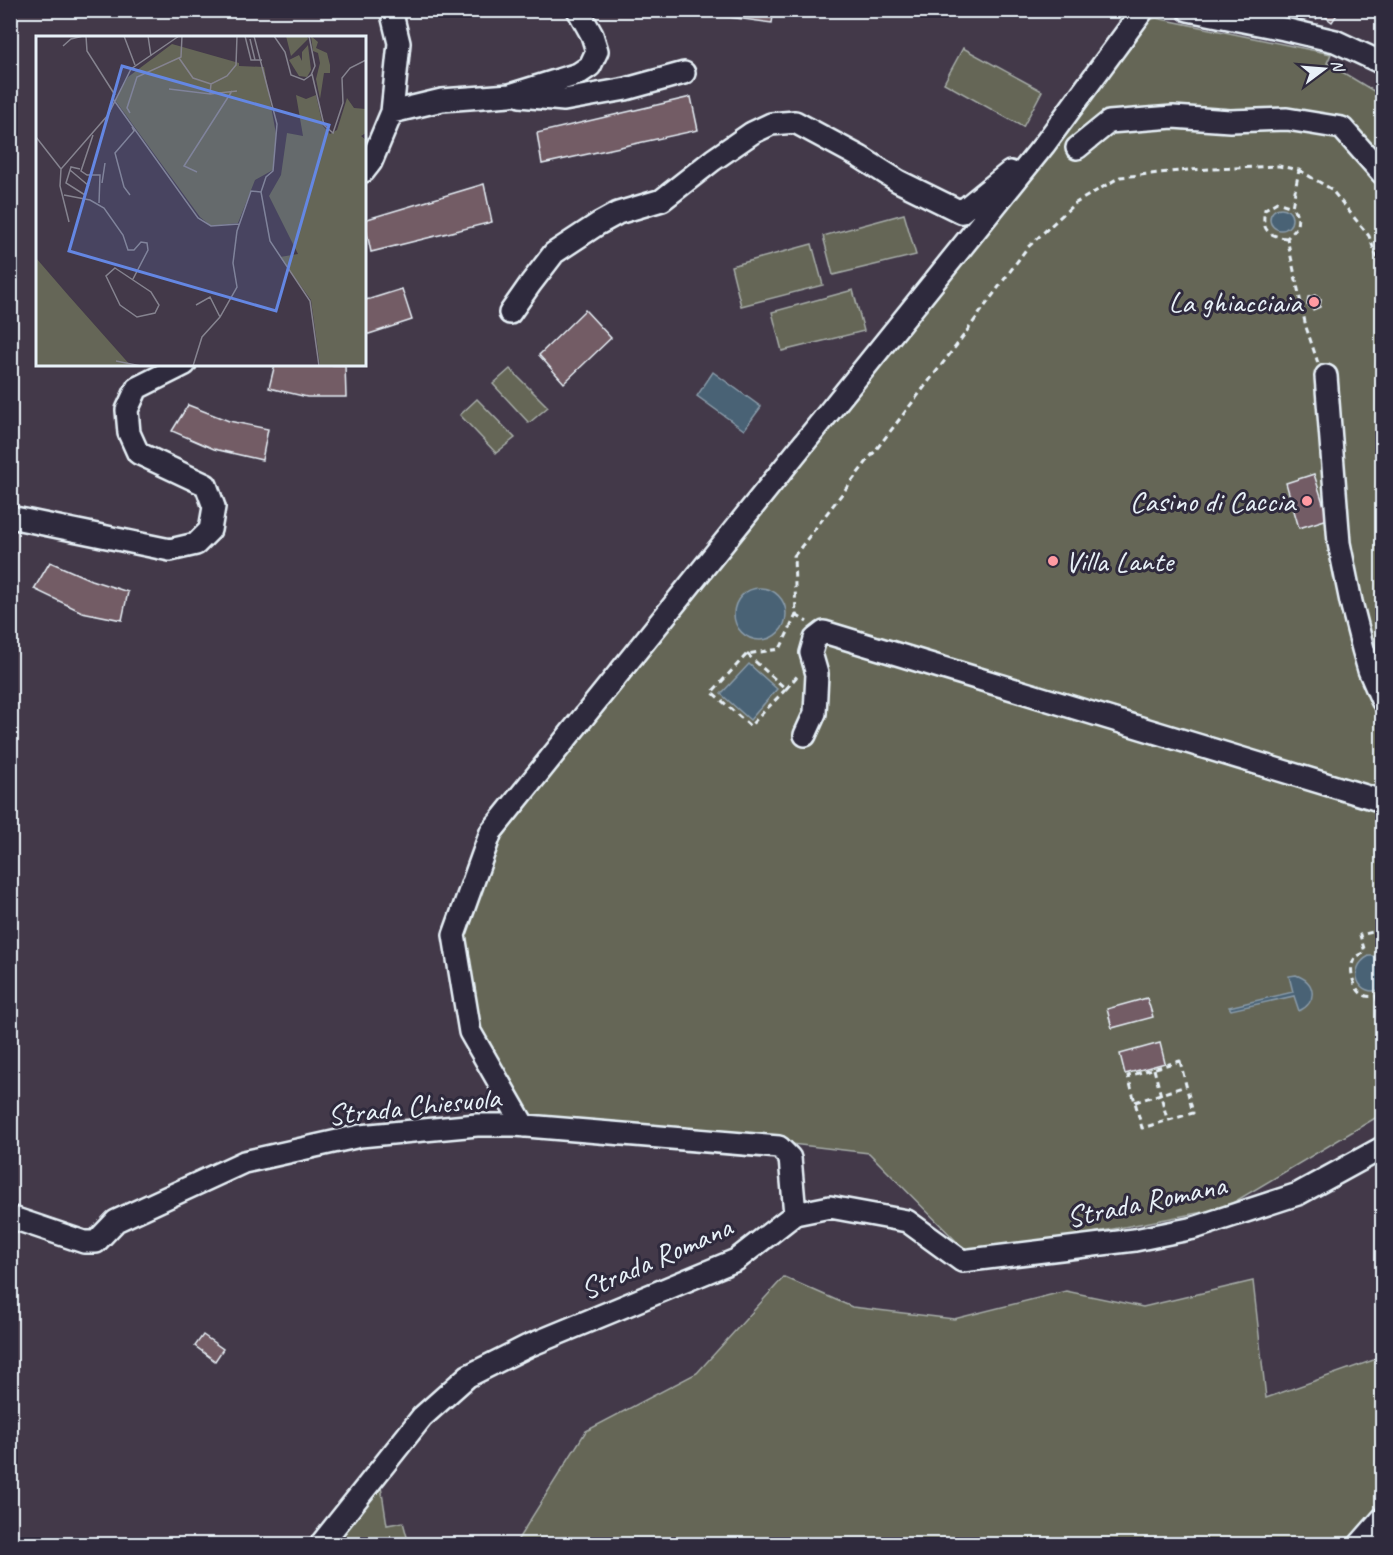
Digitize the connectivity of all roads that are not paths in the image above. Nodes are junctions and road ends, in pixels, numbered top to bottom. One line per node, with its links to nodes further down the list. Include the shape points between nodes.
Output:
1 (391, 10): 8 (street, via 399,43)
2 (578, 10): 7 (street, via 597,51 590,66 578,74)
3 (1143, 10): 9 (street)
4 (1188, 10): 5 (street, via 1335,41)
5 (1383, 63)
6 (684, 73): 7 (street, via 564,100)
7 (510, 95): 8 (street, via 442,100)
8 (392, 112): 11 (street)
9 (1044, 145): 13 (street, via 961,212 795,122 771,124 713,160 662,200 618,213 554,253); 21 (street, via 491,832 454,935 470,1032)
10 (1077, 148): 12 (street, via 1109,122 1173,117 1287,119 1342,128)
11 (366, 168)
12 (1383, 173)
13 (510, 313)
14 (181, 366): 16 (street, via 137,388 127,410 129,433 138,453 206,485 214,507 210,530 196,544 170,550)
15 (1326, 376): 17 (street, via 1339,543 1351,602)
16 (10, 517)
17 (1376, 669): 18 (street)
18 (1383, 700)
19 (805, 735): 20 (street, via 815,713 817,674 812,652 815,639 824,632)
20 (1383, 801)
21 (524, 1126): 23 (street, Strada Chiesuola, via 778,1147 790,1158); 24 (street, Strada Chiesuola, via 477,1125 360,1136 244,1162 116,1221 96,1242 84,1242)
22 (1383, 1148): 23 (street, Strada Romana, via 1298,1194 1194,1228 1136,1240 962,1261 907,1221 830,1207)
23 (795, 1214): 26 (street, Strada Romana, via 736,1260 528,1346 468,1376 422,1417)
24 (10, 1217)
25 (1383, 1519): 27 (street)
26 (321, 1545)
27 (1360, 1545)

